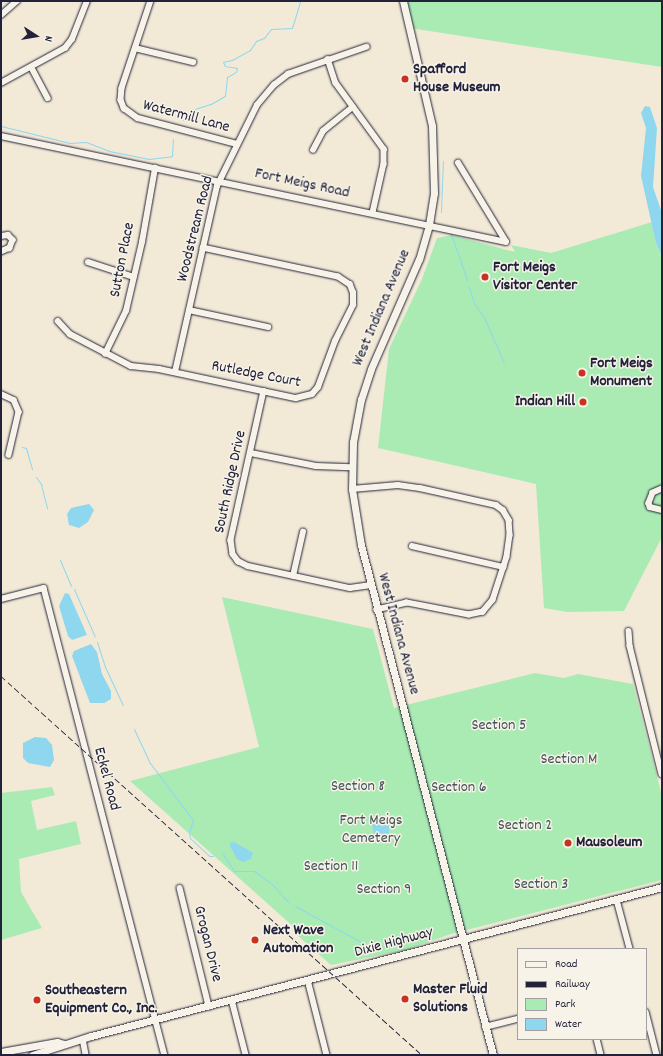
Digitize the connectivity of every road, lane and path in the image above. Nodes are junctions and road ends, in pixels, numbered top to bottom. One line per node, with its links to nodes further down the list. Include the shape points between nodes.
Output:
1 (17, 1): 5 (street)
2 (87, 1): 10 (street, via 69,44)
3 (151, 1): 7 (street, Watermill Lane)
4 (403, 1): 21 (main road, West Indiana Avenue, via 432,126 435,177)
5 (1, 15)
6 (366, 47): 8 (street, Woodstream Road)
7 (135, 48): 9 (street); 15 (street, Watermill Lane, via 120,94 121,103 127,113)
8 (328, 59): 13 (street, via 336,83); 15 (street, Woodstream Road, via 296,70 274,85 257,106)
9 (193, 62)
10 (32, 68): 11 (street); 12 (street)
11 (1, 83)
12 (48, 98)
13 (353, 107): 16 (street, via 323,131); 20 (street, via 380,141 384,152)
14 (1, 136): 18 (street, Fort Meigs Road)
15 (237, 144): 19 (street, Woodstream Road)
16 (312, 150)
17 (458, 163): 21 (street, Fort Meigs Road, via 506,242)
18 (155, 168): 19 (street, Fort Meigs Road); 26 (street, Sutton Place)
19 (219, 180): 20 (street, Fort Meigs Road); 23 (street, Woodstream Road)
20 (373, 213): 21 (street, Fort Meigs Road)
21 (429, 225): 36 (main road, West Indiana Avenue, via 412,278 366,384 358,415)
22 (1, 236): 24 (street, via 8,235 13,240 10,248)
23 (203, 248): 27 (street, Woodstream Road); 32 (street, Rutledge Court, via 338,277 346,281 353,290 353,305 316,390 307,397 299,398)
24 (1, 252)
25 (88, 262): 26 (street)
26 (134, 277): 30 (street, Sutton Place, via 123,322)
27 (189, 310): 29 (street); 31 (street, Woodstream Road)
28 (58, 321): 30 (street, Rutledge Court, via 70,334)
29 (268, 327)
30 (106, 354): 31 (street, Rutledge Court, via 131,366)
31 (175, 372): 32 (street, Rutledge Court)
32 (264, 391): 34 (street, South Ridge Drive)
33 (1, 394): 35 (street, via 14,400 20,412)
34 (251, 453): 36 (street, via 316,466); 43 (street, South Ridge Drive, via 231,540 232,551 238,561 245,566)
35 (9, 455)
36 (351, 467): 37 (main road, West Indiana Avenue)
37 (352, 489): 42 (street, via 406,485 496,505 507,515 510,526 510,543); 44 (main road, West Indiana Avenue, via 356,526)
38 (662, 489): 39 (street, via 653,493 649,503 650,507)
39 (662, 510)
40 (303, 532): 43 (street)
41 (412, 546): 42 (street)
42 (504, 567): 46 (street, via 492,603 478,614 469,615 413,603)
43 (294, 576): 44 (street, South Ridge Drive, via 350,588)
44 (371, 585): 46 (main road, West Indiana Avenue)
45 (1, 599): 59 (street, Eckel Road, via 44,588)
46 (377, 610): 52 (main road, West Indiana Avenue)
47 (629, 631): 48 (street, via 630,646)
48 (662, 774)
49 (180, 888): 56 (street, Grogan Drive)
50 (662, 888): 51 (main road, Dixie Highway)
51 (617, 900): 52 (main road, Dixie Highway); 53 (street)
52 (463, 940): 54 (main road, Dixie Highway); 60 (main road, West Indiana Avenue)
53 (630, 948)
54 (308, 980): 55 (main road, Dixie Highway); 69 (street)
55 (232, 1000): 56 (main road, Dixie Highway); 68 (street)
56 (209, 1006): 59 (main road, Dixie Highway)
57 (647, 1016): 72 (street)
58 (517, 1019): 60 (street)
59 (156, 1020): 61 (main road, Dixie Highway); 67 (street)
60 (485, 1028): 70 (main road, West Indiana Avenue)
61 (83, 1039): 63 (main road, Dixie Highway); 66 (street)
62 (597, 1040): 71 (street)
63 (64, 1044): 64 (main road, Dixie Highway, via 57,1042); 65 (main road, Dixie Highway)
64 (1, 1052)
65 (32, 1055)
66 (86, 1055)
67 (165, 1055)
68 (246, 1055)
69 (327, 1055)
70 (492, 1055)
71 (601, 1055)
72 (657, 1055)

